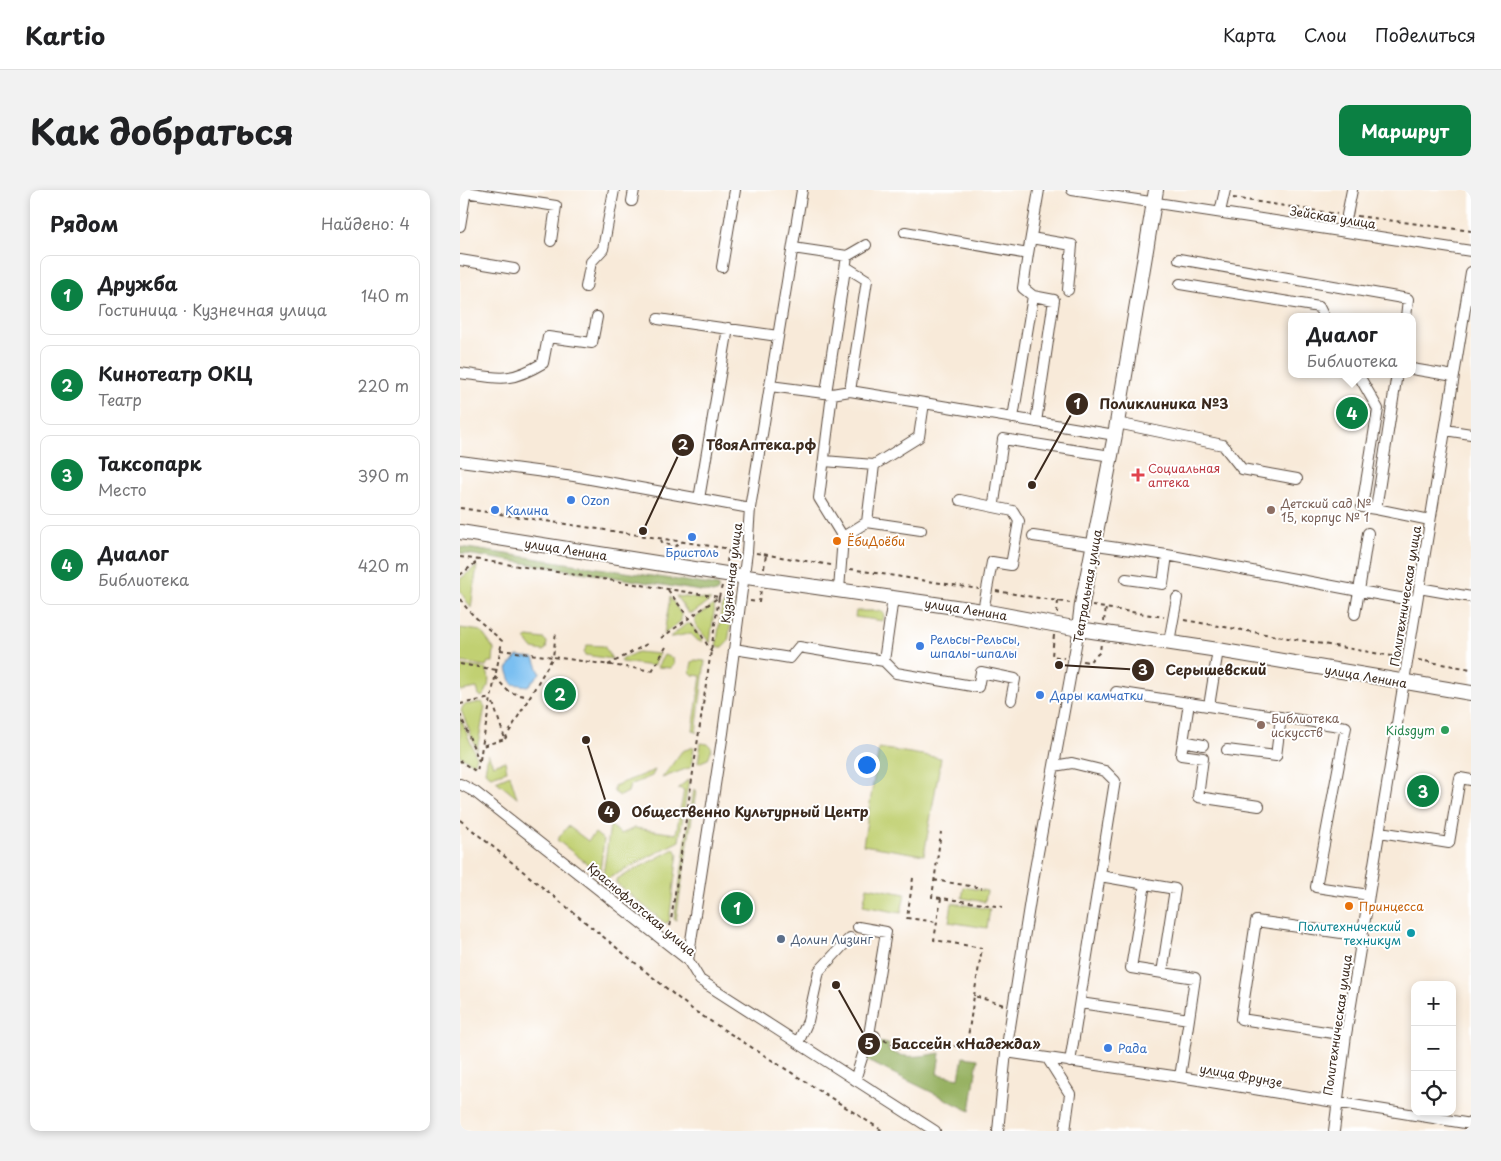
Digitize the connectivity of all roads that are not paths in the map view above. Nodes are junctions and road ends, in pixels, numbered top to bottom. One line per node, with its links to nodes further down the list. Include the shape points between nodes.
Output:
1 (614, 190): 31 (street, via 603,249 591,262)
2 (634, 190): 12 (street)
3 (735, 190): 26 (street)
4 (802, 190): 20 (street, Кузнечная улица)
5 (1039, 190): 17 (street)
6 (1072, 190): 10 (street, Зейская улица)
7 (1224, 190): 13 (street)
8 (1352, 190): 14 (street)
9 (466, 191): 15 (street); 18 (street, via 556,206)
10 (1091, 191): 11 (street, Зейская улица)
11 (1155, 196): 13 (street, Зейская улица); 51 (main road, Театральная улица)
12 (632, 201)
13 (1220, 212): 21 (street, Зейская улица)
14 (1347, 215)
15 (460, 226)
16 (905, 232): 22 (street)
17 (1031, 238): 22 (street); 32 (street, via 1072,245)
18 (551, 241)
19 (866, 245): 23 (street)
20 (792, 248): 23 (street); 39 (street, Кузнечная улица)
21 (1471, 251)
22 (1028, 254): 33 (street, via 1023,288)
23 (847, 256): 27 (street)
24 (1179, 259): 35 (street, via 1408,299)
25 (460, 260): 28 (street)
26 (722, 267)
27 (846, 267): 46 (street, via 867,280); 47 (street)
28 (514, 269)
29 (1471, 272): 42 (street, Политехническая улица)
30 (1180, 284): 34 (street, via 1319,307)
31 (586, 287)
32 (1068, 290)
33 (1033, 296): 49 (street); 50 (street, via 1054,300)
34 (1322, 313)
35 (1406, 313)
36 (597, 317): 41 (street, via 592,343 548,337 543,362 524,374 505,379)
37 (658, 318): 38 (street)
38 (728, 328): 39 (street); 59 (street)
39 (778, 336): 45 (street, Кузнечная улица)
40 (1416, 370): 42 (street)
41 (460, 373)
42 (1454, 376): 52 (street, Политехническая улица)
43 (1360, 378): 63 (street, via 1378,409 1362,507)
44 (1396, 380): 63 (street)
45 (770, 386): 47 (street); 62 (street, Кузнечная улица)
46 (850, 391): 47 (street); 48 (street)
47 (829, 394): 56 (street)
48 (924, 402): 49 (street); 57 (street, via 919,438)
49 (1013, 418): 50 (street)
50 (1036, 422): 51 (street)
51 (1116, 429): 54 (main road, Театральная улица); 58 (street, via 1223,445 1242,469)
52 (1445, 430): 53 (street); 64 (street, Политехническая улица)
53 (1471, 434)
54 (1111, 456): 61 (street, via 1004,439); 71 (main road, Театральная улица)
55 (460, 461): 59 (street, via 574,476)
56 (824, 461): 57 (street); 70 (street, via 819,498)
57 (874, 465): 65 (street)
58 (1297, 479)
59 (700, 499): 62 (street)
60 (960, 500): 82 (street, via 1013,511 1019,521 1011,566 992,562)
61 (994, 503)
62 (750, 508): 73 (street, Кузнечная улица)
63 (1376, 509): 64 (street)
64 (1430, 520): 75 (street, Политехническая улица)
65 (867, 522): 66 (street); 70 (street)
66 (921, 530)
67 (460, 532): 73 (main road, улица Ленина)
68 (1368, 532): 77 (street)
69 (1033, 536): 71 (street)
70 (843, 537): 76 (street)
71 (1094, 545): 72 (street); 84 (main road, Театральная улица)
72 (1167, 556): 74 (street, via 1162,584); 77 (street)
73 (743, 577): 76 (main road, улица Ленина); 86 (street, Кузнечная улица)
74 (1126, 579)
75 (1419, 588): 78 (street); 81 (street, Политехническая улица)
76 (839, 590): 79 (main road, улица Ленина)
77 (1359, 591): 81 (street); 83 (street)
78 (1471, 597)
79 (893, 598): 82 (main road, улица Ленина); 88 (street)
80 (1177, 598): 85 (street)
81 (1417, 601): 89 (street, Политехническая улица)
82 (983, 611): 84 (main road, улица Ленина)
83 (1355, 614)
84 (1079, 629): 85 (main road, улица Ленина); 99 (street, Театральная улица)
85 (1169, 642): 87 (main road, улица Ленина)
86 (734, 649): 88 (street, via 790,658 798,647); 110 (street, Кузнечная улица)
87 (1218, 650): 89 (main road, улица Ленина); 94 (street)
88 (884, 661): 92 (street, via 896,673 978,687 981,672 1015,679)
89 (1404, 682): 91 (main road, улица Ленина); 103 (street, Политехническая улица)
90 (1116, 692): 93 (street)
91 (1471, 693)
92 (1011, 700)
93 (1189, 703): 94 (street); 96 (street)
94 (1209, 706): 95 (street)
95 (1281, 717): 98 (street, via 1276,756); 106 (street, via 1346,727 1316,887)
96 (1183, 741): 97 (street); 102 (street, via 1181,755 1203,758 1198,797)
97 (1203, 744)
98 (1226, 750)
99 (1054, 766): 104 (street, via 1072,763 1105,771 1114,781); 116 (street, Театральная улица)
100 (1471, 780): 103 (street, via 1460,778 1449,843)
101 (460, 784): 110 (street, Краснофлотская улица, via 475,792)
102 (1259, 806)
103 (1380, 832): 106 (street, Политехническая улица)
104 (1100, 876): 105 (street); 112 (street)
105 (1145, 884): 111 (street, via 1175,889); 111 (street, via 1131,968)
106 (1369, 895): 108 (street, Политехническая улица)
107 (858, 927): 120 (street, via 886,932 872,1035)
108 (1362, 936): 114 (street, Политехническая улица); 114 (street, via 1256,921 1241,1019)
109 (850, 938): 115 (street, via 819,971 808,1021)
110 (688, 960): 115 (street, Краснофлотская улица, via 700,980)
111 (1162, 973): 113 (street, via 1195,978)
112 (1080, 1003): 113 (street); 118 (street)
113 (1189, 1019): 119 (street)
114 (1346, 1035): 121 (street, Политехническая улица)
115 (798, 1043): 120 (street, Краснофлотская улица)
116 (1006, 1052): 117 (street, улица Фрунзе); 124 (street, Театральная улица)
117 (1048, 1060): 118 (street, улица Фрунзе); 125 (street, via 1070,1094)
118 (1070, 1062): 119 (street, улица Фрунзе)
119 (1180, 1077): 121 (street, улица Фрунзе)
120 (855, 1080): 123 (street, Краснофлотская улица)
121 (1338, 1104): 122 (street, улица Фрунзе); 126 (street, Политехническая улица)
122 (1471, 1124)
123 (935, 1131)
124 (998, 1131)
125 (1065, 1131)
126 (1334, 1131)

